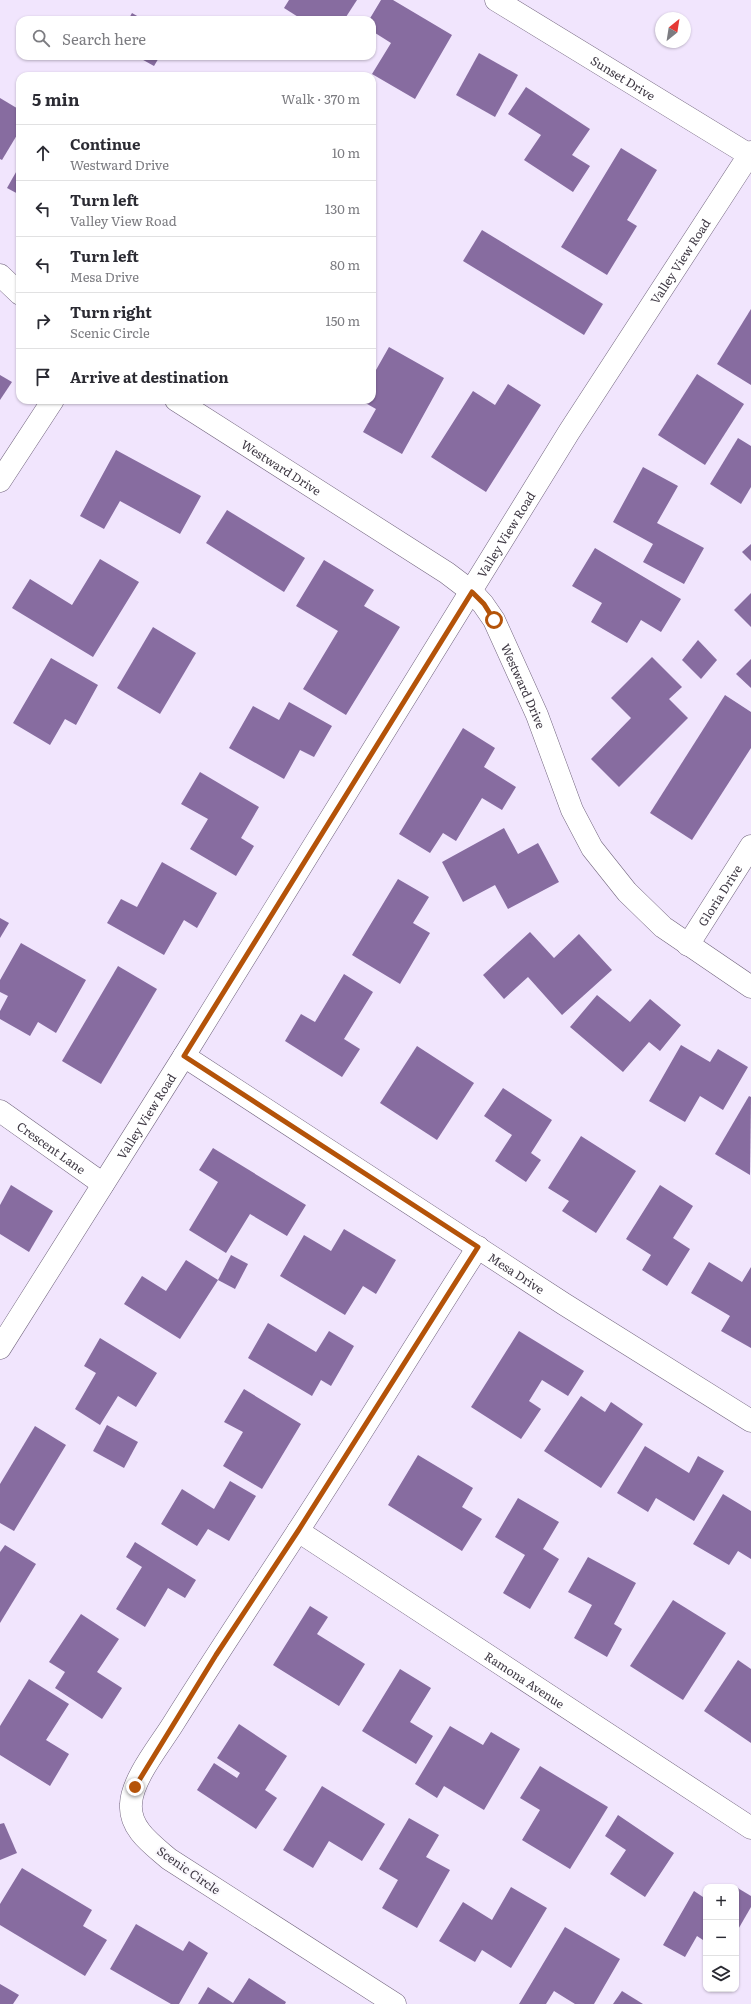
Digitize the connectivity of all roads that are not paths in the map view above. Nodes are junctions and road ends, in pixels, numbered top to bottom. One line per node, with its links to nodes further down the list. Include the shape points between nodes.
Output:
1 (496, 0): 2 (street, Sunset Drive)
2 (750, 155): 8 (street, Valley View Road, via 569,432)
3 (0, 275): 4 (street)
4 (16, 290)
5 (50, 404): 7 (street)
6 (182, 404): 8 (street, Westward Drive)
7 (0, 481)
8 (472, 592): 10 (street, Westward Drive, via 484,604 494,620 537,715 572,810 592,848 627,892 663,927); 12 (street, Valley View Road)
9 (751, 846): 10 (street, Gloria Drive)
10 (688, 945): 11 (street, Westward Drive)
11 (751, 987)
12 (184, 1056): 14 (street, Valley View Road); 15 (street, Mesa Drive)
13 (0, 1111): 14 (street, Crescent Lane)
14 (103, 1184): 16 (street, Valley View Road)
15 (478, 1247): 17 (street, Mesa Drive); 18 (street, Scenic Circle)
16 (0, 1348)
17 (751, 1421)
18 (298, 1531): 19 (street, Ramona Avenue); 20 (street, Scenic Circle, via 148,1763 135,1787 131,1805 133,1816 137,1828 147,1840 169,1859)
19 (751, 1828)
20 (394, 2004)

